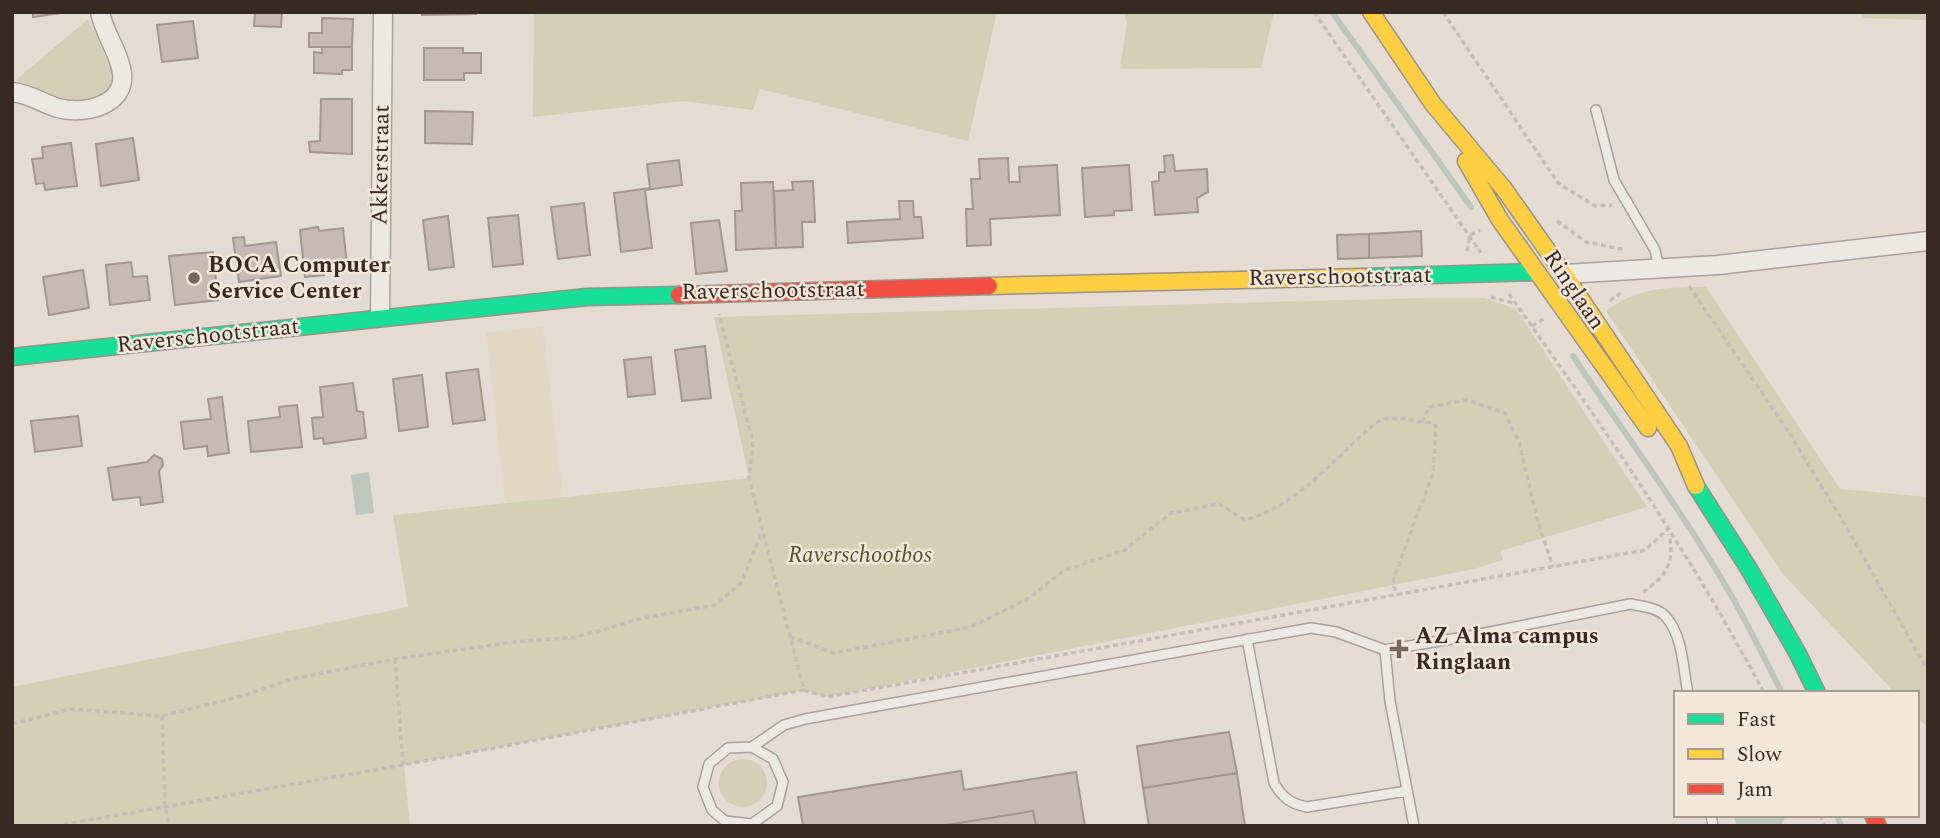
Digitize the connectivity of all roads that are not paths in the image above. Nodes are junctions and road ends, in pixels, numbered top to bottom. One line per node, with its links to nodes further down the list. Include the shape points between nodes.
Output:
1 (100, 12): 4 (street, via 122,72 118,94 98,107 71,111)
2 (383, 12): 11 (street, Akkerstraat)
3 (1371, 12): 5 (street, Ringlaan)
4 (12, 93)
5 (1433, 104): 9 (street, Ringlaan, via 1500,220); 10 (street, Ringlaan, via 1504,189)
6 (1596, 110): 8 (lane, via 1614,180 1655,250)
7 (1928, 241): 8 (street)
8 (1659, 269): 10 (street)
9 (1537, 272): 11 (street, Raverschootstraat, via 587,297); 13 (street, Ringlaan, via 1667,455)
10 (1564, 274): 13 (street, Ringlaan, via 1679,446)
11 (380, 317): 12 (street, Raverschootstraat)
12 (12, 357)
13 (1697, 488): 17 (street, Ringlaan, via 1749,569)
14 (1247, 639): 15 (lane, via 1311,628); 18 (lane, via 805,719 784,725); 19 (lane, via 1274,783 1282,796 1307,807)
15 (1385, 650): 16 (lane, via 1630,604 1665,615 1678,637); 19 (lane)
16 (1688, 691)
17 (1816, 691)
18 (752, 747): 20 (lane, via 728,748 709,764 703,787 712,810); 21 (lane, via 773,759 783,782 777,806)
19 (1407, 791): 22 (lane)
20 (726, 823): 21 (lane)
21 (753, 825)
22 (1413, 826)

